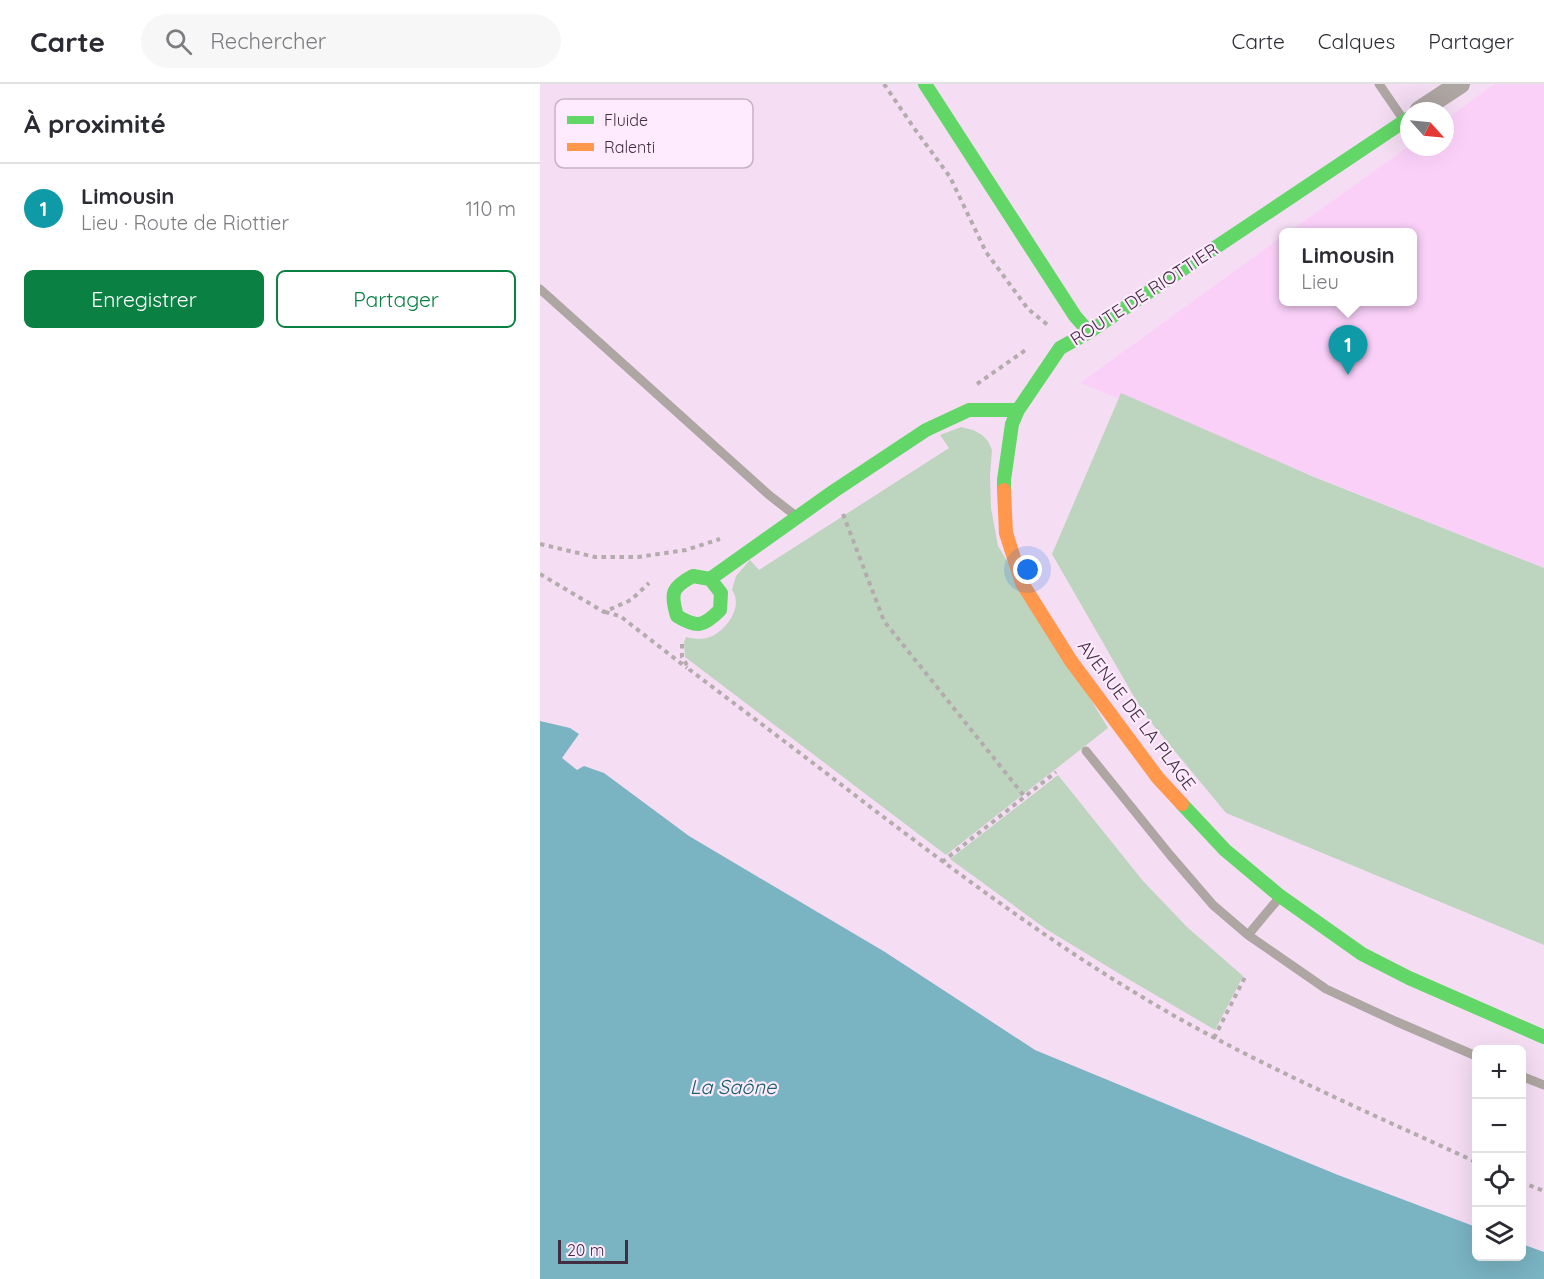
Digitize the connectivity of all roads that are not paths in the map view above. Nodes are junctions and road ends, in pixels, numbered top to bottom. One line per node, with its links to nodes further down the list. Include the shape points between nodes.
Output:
1 (925, 84): 8 (street)
2 (1378, 84): 5 (lane)
3 (1460, 84): 4 (street, ROUTE DE RIOTTIER)
4 (1433, 102)
5 (1400, 106)
6 (1400, 124): 8 (street, ROUTE DE RIOTTIER)
7 (540, 289): 10 (lane)
8 (1089, 332): 9 (street, ROUTE DE RIOTTIER, via 1060,348)
9 (1018, 410): 10 (street, via 969,410 926,430); 13 (street, AVENUE DE LA PLAGE, via 1012,424 1004,480 1006,533 1022,583 1071,661 1158,778 1225,850)
10 (797, 517): 11 (street)
11 (710, 579): 11 (street, via 693,576 678,584 672,600 677,616 692,625 708,623 720,610 721,593)
12 (1086, 751): 14 (lane, via 1213,905)
13 (1280, 896): 14 (lane); 15 (street, AVENUE DE LA PLAGE, via 1362,954)
14 (1248, 935): 16 (lane, via 1326,989)
15 (1544, 1037)
16 (1472, 1054)
17 (1526, 1078): 18 (lane)
18 (1544, 1085)

